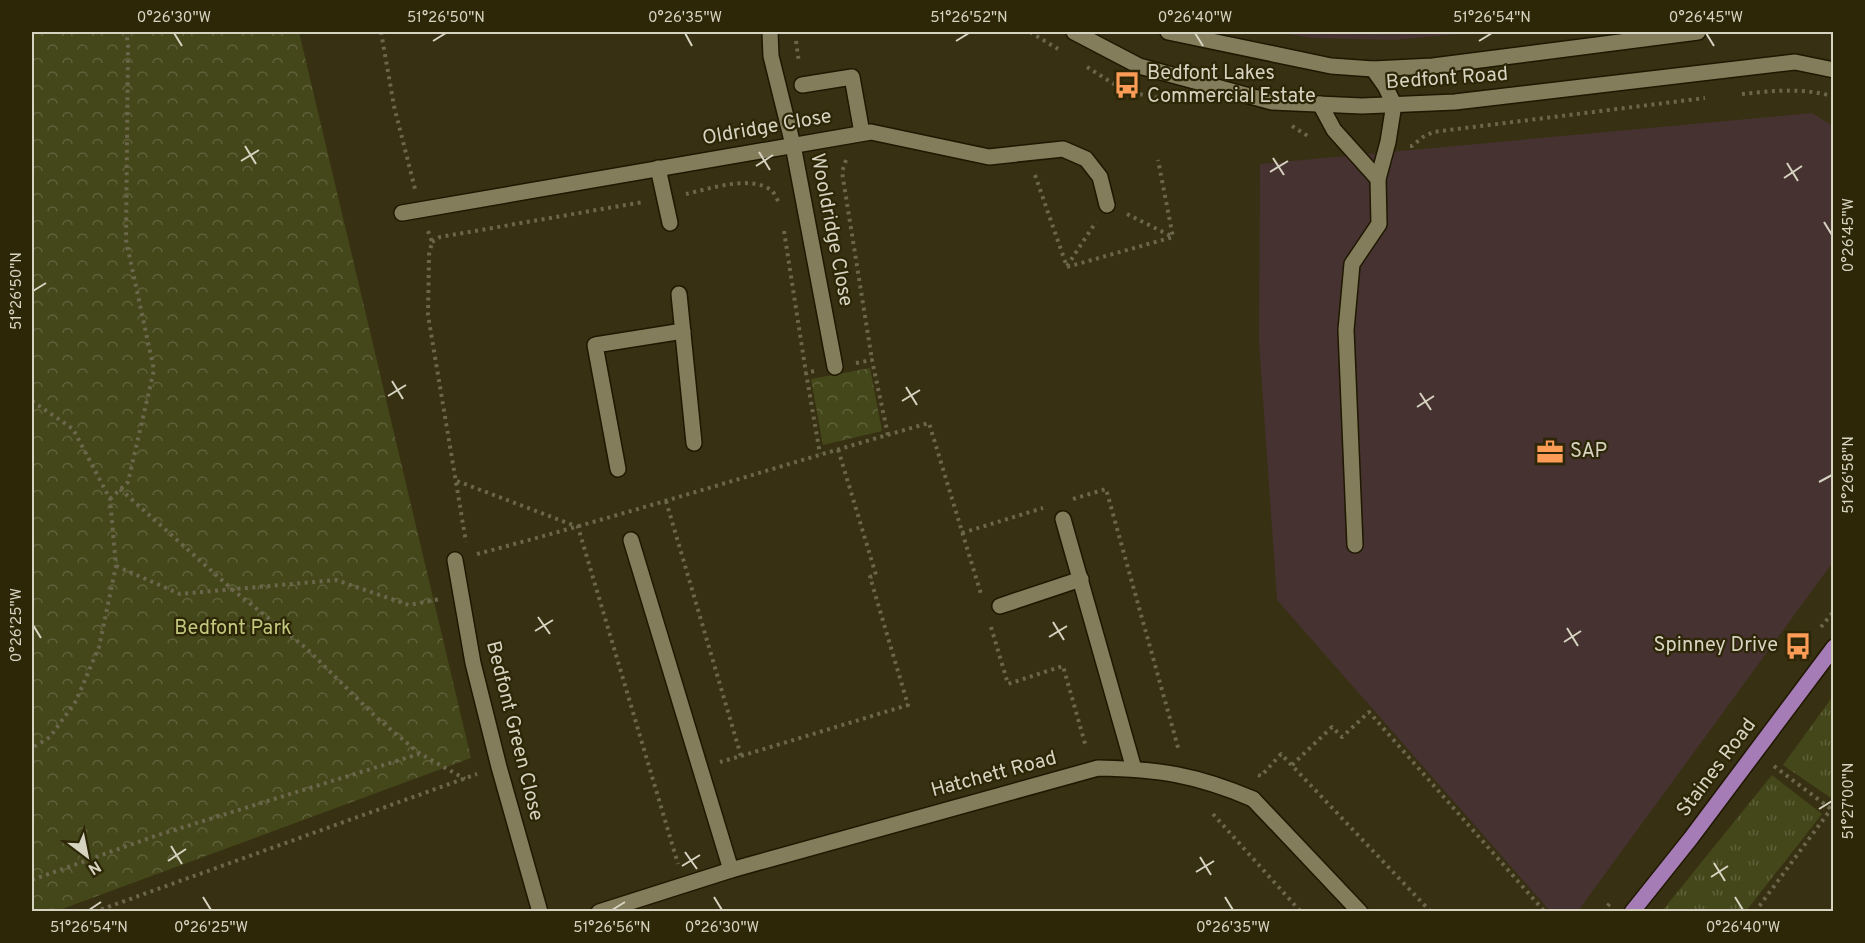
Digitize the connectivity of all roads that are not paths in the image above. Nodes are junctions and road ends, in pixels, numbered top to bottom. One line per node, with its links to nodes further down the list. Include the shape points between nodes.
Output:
1 (770, 32): 11 (street, Wooldridge Close, via 771,57)
2 (1074, 32): 8 (street, Bedfont Road, via 1139,66 1272,102)
3 (1168, 32): 5 (street, Bedfont Road, via 1330,66)
4 (1698, 32): 5 (street, Bedfont Road, via 1433,66)
5 (1372, 69): 9 (street)
6 (1833, 70): 9 (street, Bedfont Road, via 1795,62 1455,102)
7 (802, 85): 10 (street, via 852,77)
8 (1320, 104): 9 (street, Bedfont Road); 13 (street, via 1335,130)
9 (1394, 104): 13 (street)
10 (862, 133): 11 (street, Oldridge Close); 14 (street, Oldridge Close, via 989,158 1064,149 1086,159 1100,177)
11 (793, 145): 12 (street, Oldridge Close); 19 (street, Wooldridge Close)
12 (658, 168): 15 (street, Oldridge Close); 16 (street)
13 (1378, 179): 24 (street, via 1379,224 1353,264 1346,330)
14 (1107, 205)
15 (402, 213)
16 (670, 223)
17 (679, 294): 18 (street)
18 (683, 331): 20 (street); 21 (street, via 595,345)
19 (835, 367)
20 (694, 443)
21 (618, 469)
22 (1064, 519): 26 (street)
23 (631, 540): 30 (street)
24 (1355, 545)
25 (462, 558): 31 (street, Bedfont Green Close, via 473,663)
26 (1081, 579): 27 (street); 29 (street)
27 (1000, 606)
28 (1833, 647): 34 (main road, Staines Road)
29 (1134, 769): 30 (street, Hatchett Road, via 1098,768); 33 (street, Hatchett Road, via 1208,781 1253,799)
30 (731, 870): 32 (street, Hatchett Road)
31 (540, 912)
32 (598, 912)
33 (1360, 912)
34 (1632, 912)

